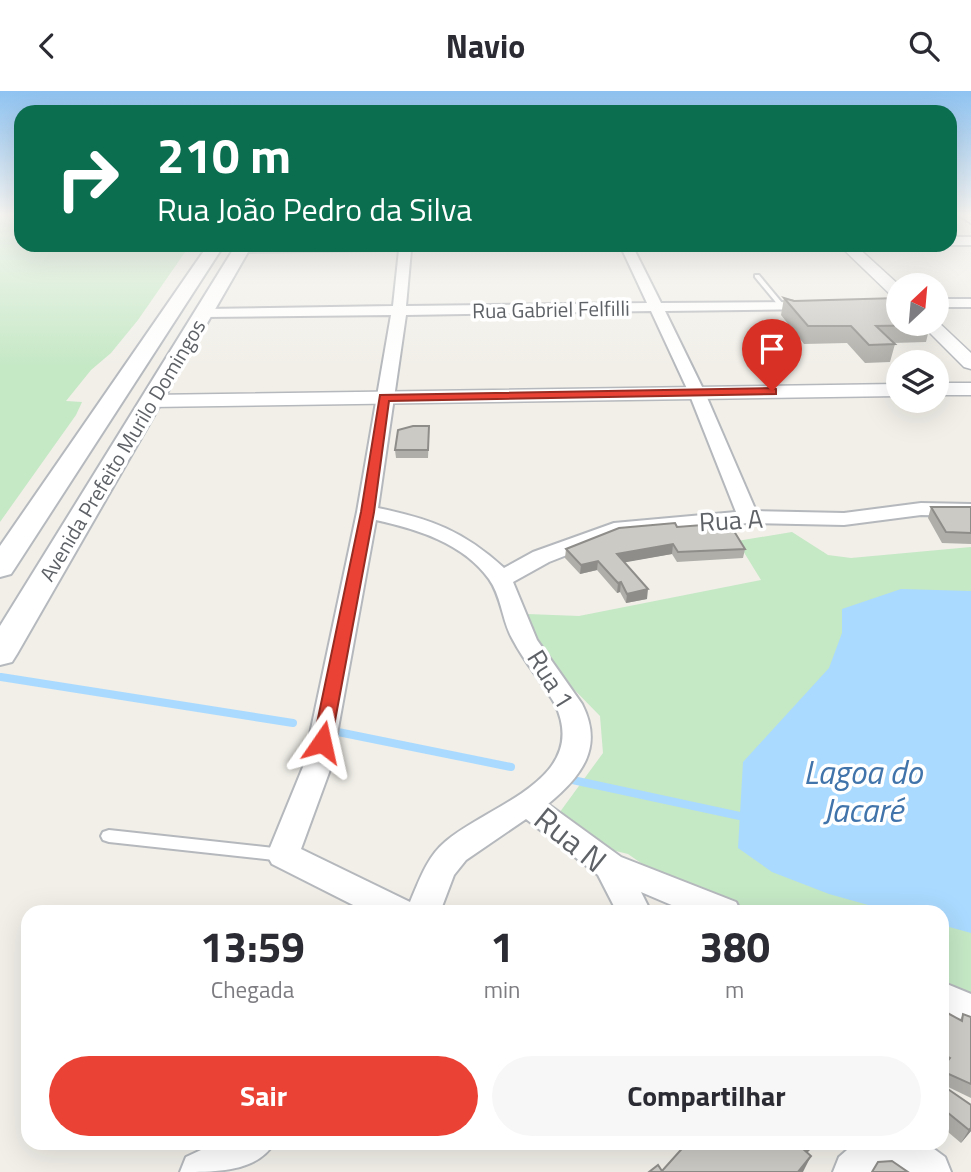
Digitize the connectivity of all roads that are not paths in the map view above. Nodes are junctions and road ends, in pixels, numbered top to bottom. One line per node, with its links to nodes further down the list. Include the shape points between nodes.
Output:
1 (203, 264): 26 (main road, Avenida Prefeito Murilo Domingos)
2 (233, 264): 14 (main road, Avenida Prefeito Murilo Domingos)
3 (404, 264): 13 (street)
4 (635, 264): 11 (street)
5 (867, 264): 7 (street)
6 (757, 276): 10 (lane)
7 (886, 282)
8 (949, 303): 9 (street)
9 (971, 303)
10 (778, 305): 11 (street, Rua Gabriel Felfilli); 12 (street, Rua Gabriel Felfilli)
11 (656, 307): 13 (street, Rua Gabriel Felfilli); 20 (street)
12 (830, 309)
13 (400, 311): 14 (street, Rua Gabriel Felfilli); 21 (street)
14 (204, 313): 22 (main road, Avenida Prefeito Murilo Domingos)
15 (943, 336): 16 (street)
16 (971, 363)
17 (949, 389): 18 (street)
18 (971, 389)
19 (886, 390): 20 (street)
20 (697, 393): 21 (street); 25 (street)
21 (384, 398): 22 (street); 24 (street)
22 (150, 401): 28 (main road, Avenida Prefeito Murilo Domingos)
23 (971, 510): 25 (street, Rua A, via 920,509 844,519)
24 (367, 512): 27 (street, Rua 1, via 453,536); 31 (street, via 317,767)
25 (748, 517): 27 (street, Rua A, via 614,529 541,557)
26 (0, 568)
27 (501, 579): 29 (street, Rua 1, via 520,632 574,716 578,744 560,779)
28 (0, 654)
29 (527, 804): 32 (street, Rua N); 34 (street, Rua 1, via 457,849 444,863)
30 (109, 836): 31 (lane)
31 (283, 855): 33 (street)
32 (610, 866): 35 (street, Rua N); 36 (street)
33 (385, 905)
34 (426, 905)
35 (630, 905)
36 (707, 905)
37 (949, 1001): 38 (street)
38 (971, 1011)
39 (242, 1150): 42 (street)
40 (878, 1150): 43 (street)
41 (901, 1150): 44 (street)
42 (201, 1172)
43 (854, 1172)
44 (930, 1172)

